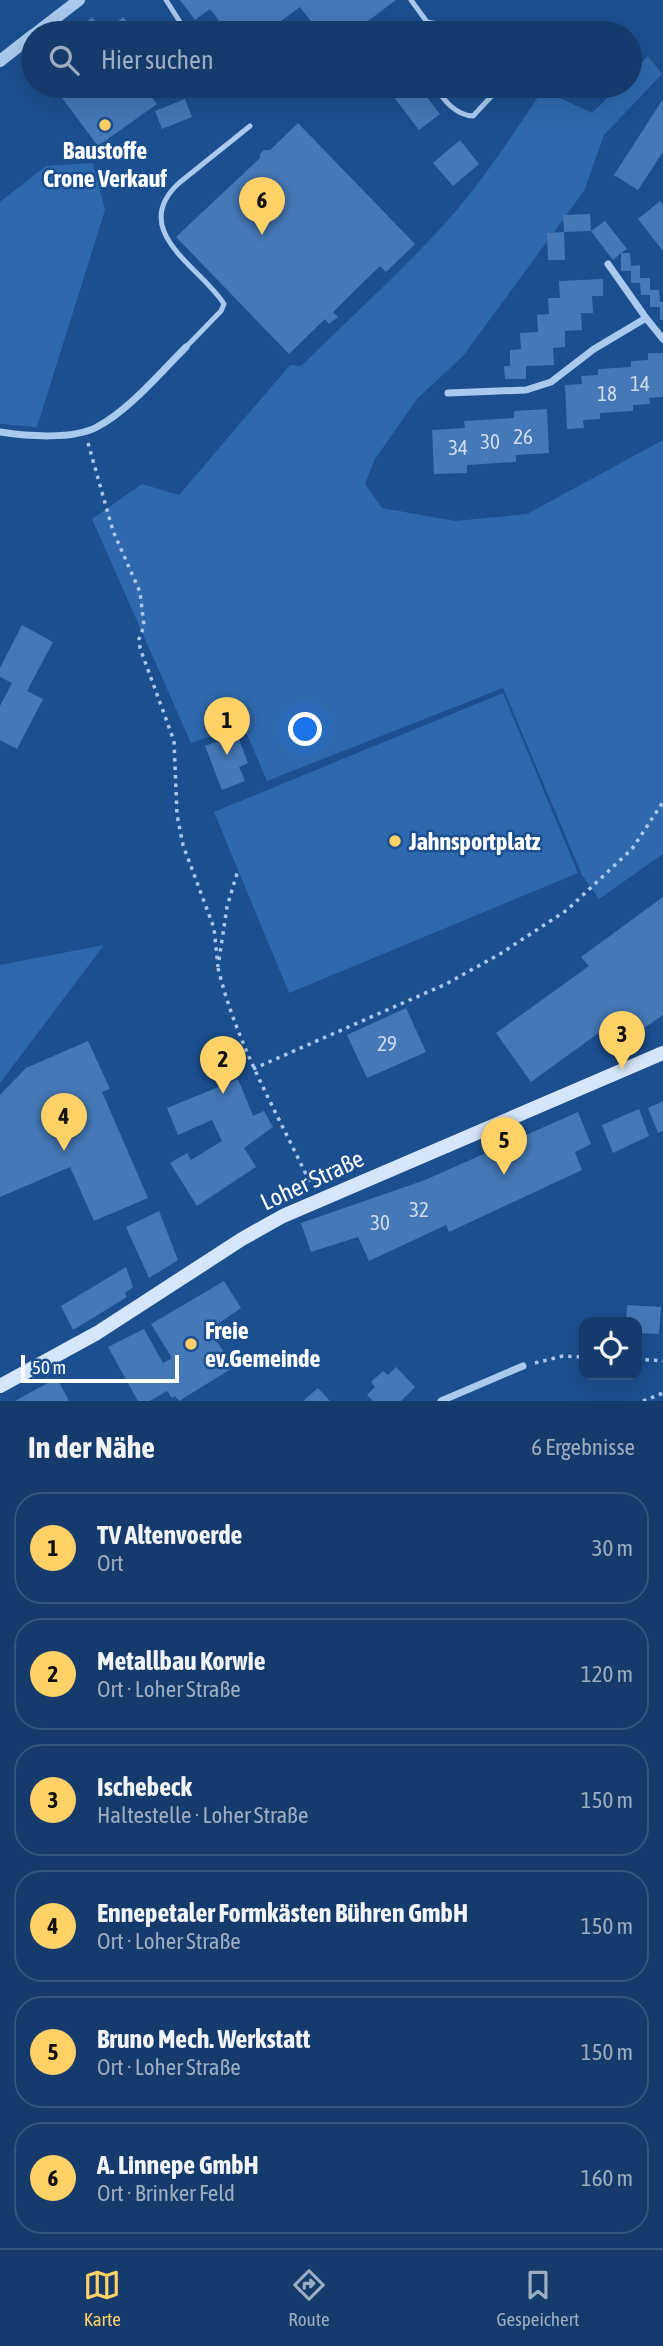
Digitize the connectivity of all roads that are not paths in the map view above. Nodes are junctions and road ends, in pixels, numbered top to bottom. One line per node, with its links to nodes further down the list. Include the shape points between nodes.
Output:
1 (79, 0): 4 (street)
2 (166, 0): 5 (lane)
3 (411, 0): 6 (lane)
4 (52, 21)
5 (179, 21)
6 (426, 21)
7 (21, 45): 8 (street)
8 (0, 61)
9 (442, 98): 10 (lane, via 462,115 473,116)
10 (490, 98)
11 (250, 126): 15 (lane, via 172,189 163,205 168,241 224,304)
12 (608, 264): 13 (street)
13 (646, 318): 14 (street); 16 (street, via 551,382 526,390)
14 (663, 339)
15 (186, 347): 17 (street, via 118,413 95,428 48,435)
16 (448, 393)
17 (0, 432)
18 (663, 1053): 20 (main road, Loher Straße, via 283,1216 107,1327)
19 (523, 1366): 21 (street)
20 (0, 1387)
21 (441, 1401)

